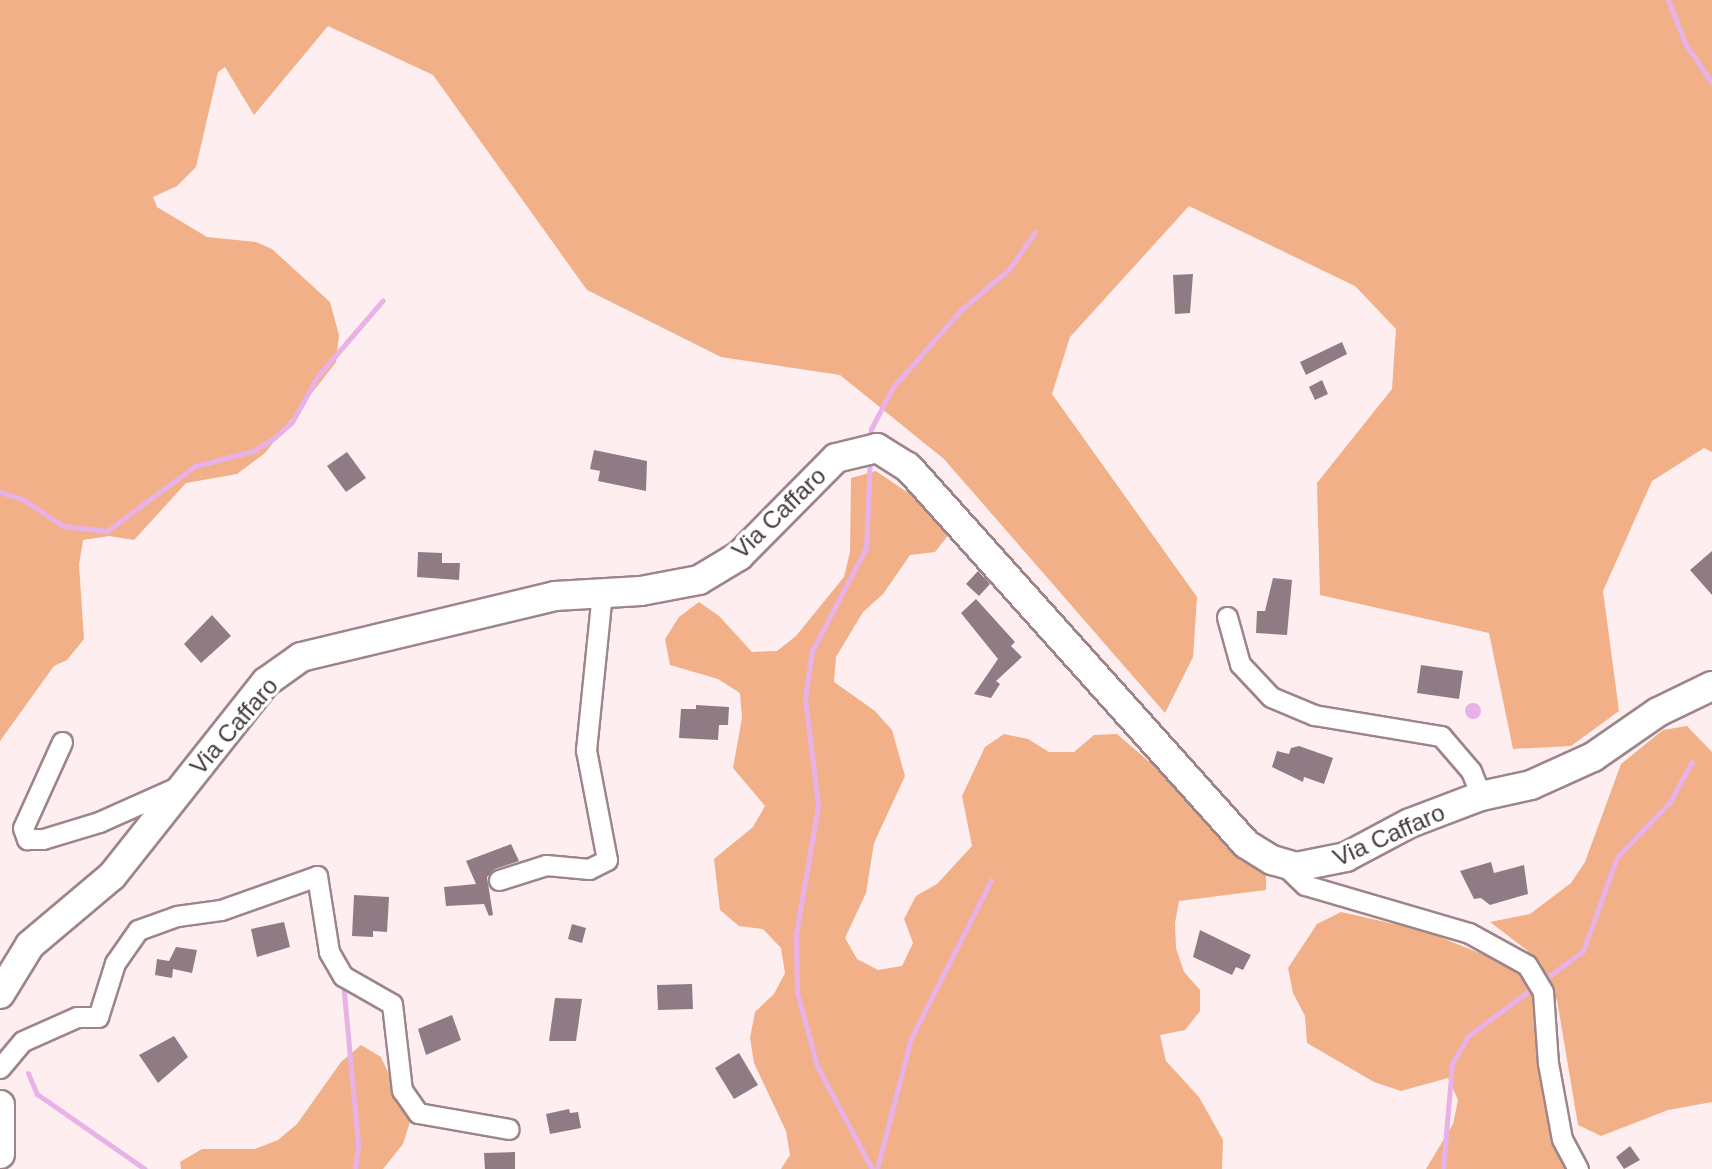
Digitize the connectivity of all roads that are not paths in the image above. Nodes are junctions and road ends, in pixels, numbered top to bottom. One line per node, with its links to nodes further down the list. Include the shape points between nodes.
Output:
1 (602, 593): 5 (street, Via Caffaro, via 555,596 301,657 266,682); 7 (street, Via Caffaro, via 699,580 739,556 836,458 877,448 908,467 1246,844); 8 (street, via 586,750 607,860 589,869 546,864)
2 (1227, 617): 6 (street, via 1240,664 1271,697 1314,715 1441,736 1471,771)
3 (1712, 686): 6 (street, Via Caffaro, via 1657,712 1593,757 1531,785)
4 (62, 742): 5 (street, via 23,828 27,839 43,839 99,822)
5 (184, 784): 9 (street, Via Caffaro, via 111,876 30,945)
6 (1481, 796): 7 (street, Via Caffaro, via 1410,823 1346,858 1317,866)
7 (1281, 862): 14 (street, via 1305,886 1469,933 1527,965 1543,992 1548,1063 1562,1139)
8 (499, 880)
9 (0, 994)
10 (0, 1068): 12 (street, via 23,1041 77,1017 99,1017 115,963 138,930 177,916 221,910 317,876 328,951 343,976 392,1004 402,1090 418,1113)
11 (0, 1105): 13 (street)
12 (509, 1129)
13 (0, 1154)
14 (1578, 1169)

